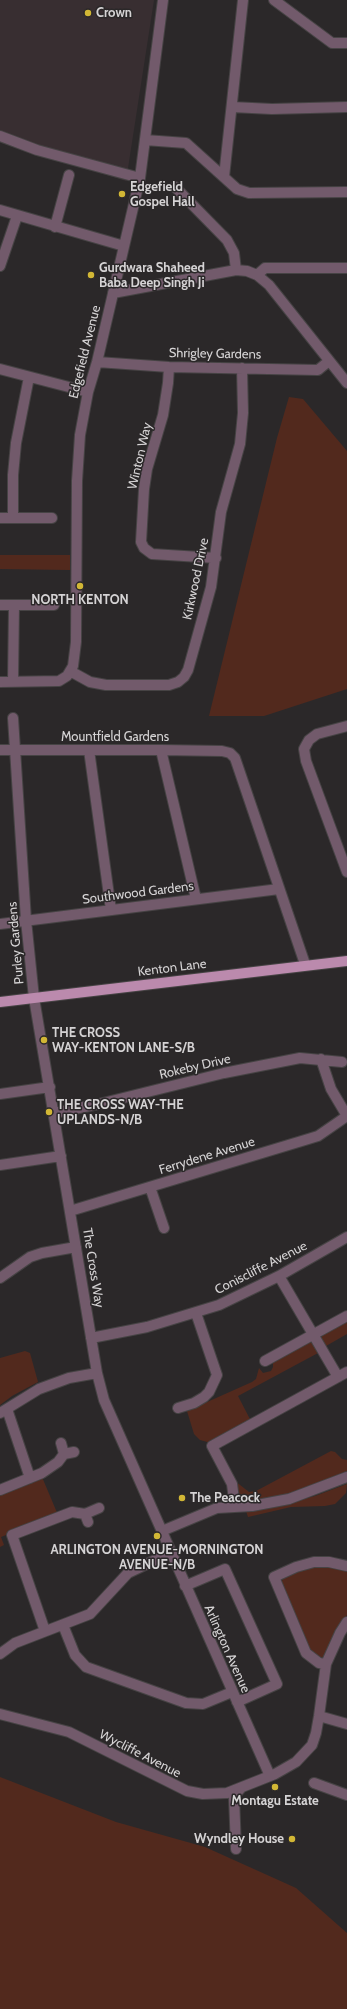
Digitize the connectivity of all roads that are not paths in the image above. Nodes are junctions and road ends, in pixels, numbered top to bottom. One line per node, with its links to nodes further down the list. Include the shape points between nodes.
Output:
1 (163, 0): 8 (street, Edgefield Avenue)
2 (243, 0): 5 (street)
3 (274, 0): 4 (street, via 332,43)
4 (347, 43)
5 (232, 107): 6 (street); 10 (street)
6 (347, 107)
7 (0, 136): 11 (street, via 36,150)
8 (145, 140): 10 (street, via 186,143); 11 (street, Edgefield Avenue)
9 (69, 175): 16 (street)
10 (224, 177): 13 (street, via 237,188 249,192)
11 (140, 178): 17 (street, Edgefield Avenue)
12 (175, 187): 20 (street, via 227,240 234,253)
13 (347, 192)
14 (0, 210): 15 (street)
15 (17, 216): 16 (street); 18 (street)
16 (55, 227): 17 (street)
17 (124, 246): 22 (street, Edgefield Avenue)
18 (0, 266)
19 (347, 268): 21 (street, via 265,268)
20 (236, 270): 21 (street, via 247,270); 22 (street)
21 (258, 275): 23 (street, via 269,285)
22 (113, 293): 24 (street, Edgefield Avenue)
23 (329, 360): 26 (street, Shrigley Gardens, via 318,370); 29 (street)
24 (97, 362): 25 (street, Shrigley Gardens); 30 (street, Edgefield Avenue)
25 (168, 367): 26 (street, Shrigley Gardens); 34 (street, Winton Way, via 164,409 144,489 142,542 144,548 152,554)
26 (242, 368): 34 (street, Kirkwood Drive, via 243,413 240,444 222,512)
27 (0, 369): 28 (street)
28 (29, 377): 30 (street); 32 (street, via 16,443)
29 (347, 383)
30 (88, 392): 38 (street, Edgefield Avenue, via 80,435 77,481 76,642)
31 (0, 518): 32 (street)
32 (13, 518): 33 (street)
33 (52, 518)
34 (216, 558): 38 (street, Kirkwood Drive, via 211,587 188,670 178,682 169,685 106,685 90,682)
35 (0, 605): 36 (street)
36 (14, 605): 37 (street); 40 (street)
37 (54, 605)
38 (71, 668): 40 (street, via 67,676 59,681)
39 (0, 682): 40 (street)
40 (13, 682)
41 (13, 718): 44 (street, Purley Gardens)
42 (347, 726): 47 (street, via 317,734 309,740 304,749 306,761)
43 (0, 750): 44 (street, Mountfield Gardens)
44 (16, 750): 45 (street, Mountfield Gardens); 51 (street, Purley Gardens)
45 (89, 750): 46 (street, Mountfield Gardens); 50 (street)
46 (161, 750): 48 (street, Mountfield Gardens, via 222,751 230,753 235,758); 49 (street)
47 (347, 872)
48 (279, 889): 49 (street, Southwood Gardens); 54 (street)
49 (196, 899): 50 (street, Southwood Gardens)
50 (111, 910): 51 (street, Southwood Gardens)
51 (26, 920): 52 (street, Southwood Gardens); 55 (street, Purley Gardens)
52 (0, 924)
53 (347, 961): 54 (main road, Kenton Lane)
54 (305, 964): 55 (main road, Kenton Lane)
55 (34, 998): 56 (main road, Kenton Lane); 59 (street, The Cross Way)
56 (0, 1002)
57 (321, 1059): 58 (street, Rokeby Drive); 61 (street, Rokeby Drive, via 300,1058 224,1073); 62 (street, via 331,1089)
58 (342, 1062)
59 (50, 1087): 60 (street); 61 (street, The Cross Way)
60 (0, 1094)
61 (54, 1113): 63 (street, The Cross Way)
62 (347, 1116): 65 (street, Ferrydene Avenue, via 318,1136)
63 (61, 1156): 64 (street); 66 (street, The Cross Way)
64 (0, 1165)
65 (150, 1187): 66 (street, Ferrydene Avenue); 67 (street)
66 (70, 1210): 69 (street, The Cross Way)
67 (164, 1228)
68 (347, 1237): 70 (street, Coniscliffe Avenue)
69 (76, 1248): 71 (street, via 30,1257); 75 (street, The Cross Way)
70 (279, 1276): 72 (street, Coniscliffe Avenue, via 249,1292); 74 (street)
71 (0, 1278)
72 (196, 1313): 75 (street, Coniscliffe Avenue, via 147,1327); 80 (street, via 217,1374 204,1397)
73 (347, 1316): 74 (street)
74 (313, 1334): 76 (street); 79 (street)
75 (91, 1338): 78 (street, The Cross Way)
76 (265, 1361)
77 (347, 1372): 79 (street)
78 (97, 1373): 81 (street, via 69,1378 39,1389); 88 (street, The Cross Way, via 104,1400)
79 (338, 1377): 86 (street, via 212,1446 232,1484)
80 (178, 1408)
81 (3, 1411): 84 (street)
82 (61, 1444): 84 (street, via 69,1453 42,1473)
83 (347, 1477): 86 (street, via 289,1499)
84 (30, 1478): 85 (street)
85 (0, 1490)
86 (235, 1507): 88 (street, via 217,1508)
87 (99, 1508): 94 (street, via 86,1518 72,1512 8,1537)
88 (162, 1531): 89 (street, Arlington Avenue)
89 (170, 1553): 91 (street, Arlington Avenue); 93 (street, via 128,1573 90,1614)
90 (347, 1566): 96 (street, via 314,1562 296,1566 274,1577 306,1653 319,1663)
91 (185, 1586): 97 (street, Arlington Avenue); 98 (street, via 225,1569 274,1677 277,1684)
92 (346, 1624): 96 (street, Wycliffe Avenue)
93 (64, 1625): 94 (street); 97 (street, via 75,1655 86,1667 186,1703 202,1704)
94 (45, 1631): 95 (street, via 15,1643)
95 (0, 1654)
96 (326, 1664): 100 (street, Wycliffe Avenue)
97 (232, 1692): 98 (street, Arlington Avenue)
98 (237, 1702): 102 (street, Arlington Avenue)
99 (0, 1714): 104 (street, Wycliffe Avenue, via 69,1732 187,1791 203,1794 227,1793)
100 (319, 1716): 101 (street); 102 (street, Wycliffe Avenue, via 312,1745 305,1754)
101 (347, 1724)
102 (270, 1776): 104 (street, Wycliffe Avenue)
103 (314, 1783): 105 (street)
104 (243, 1787): 106 (street, via 234,1796)
105 (347, 1795)
106 (236, 1849)

